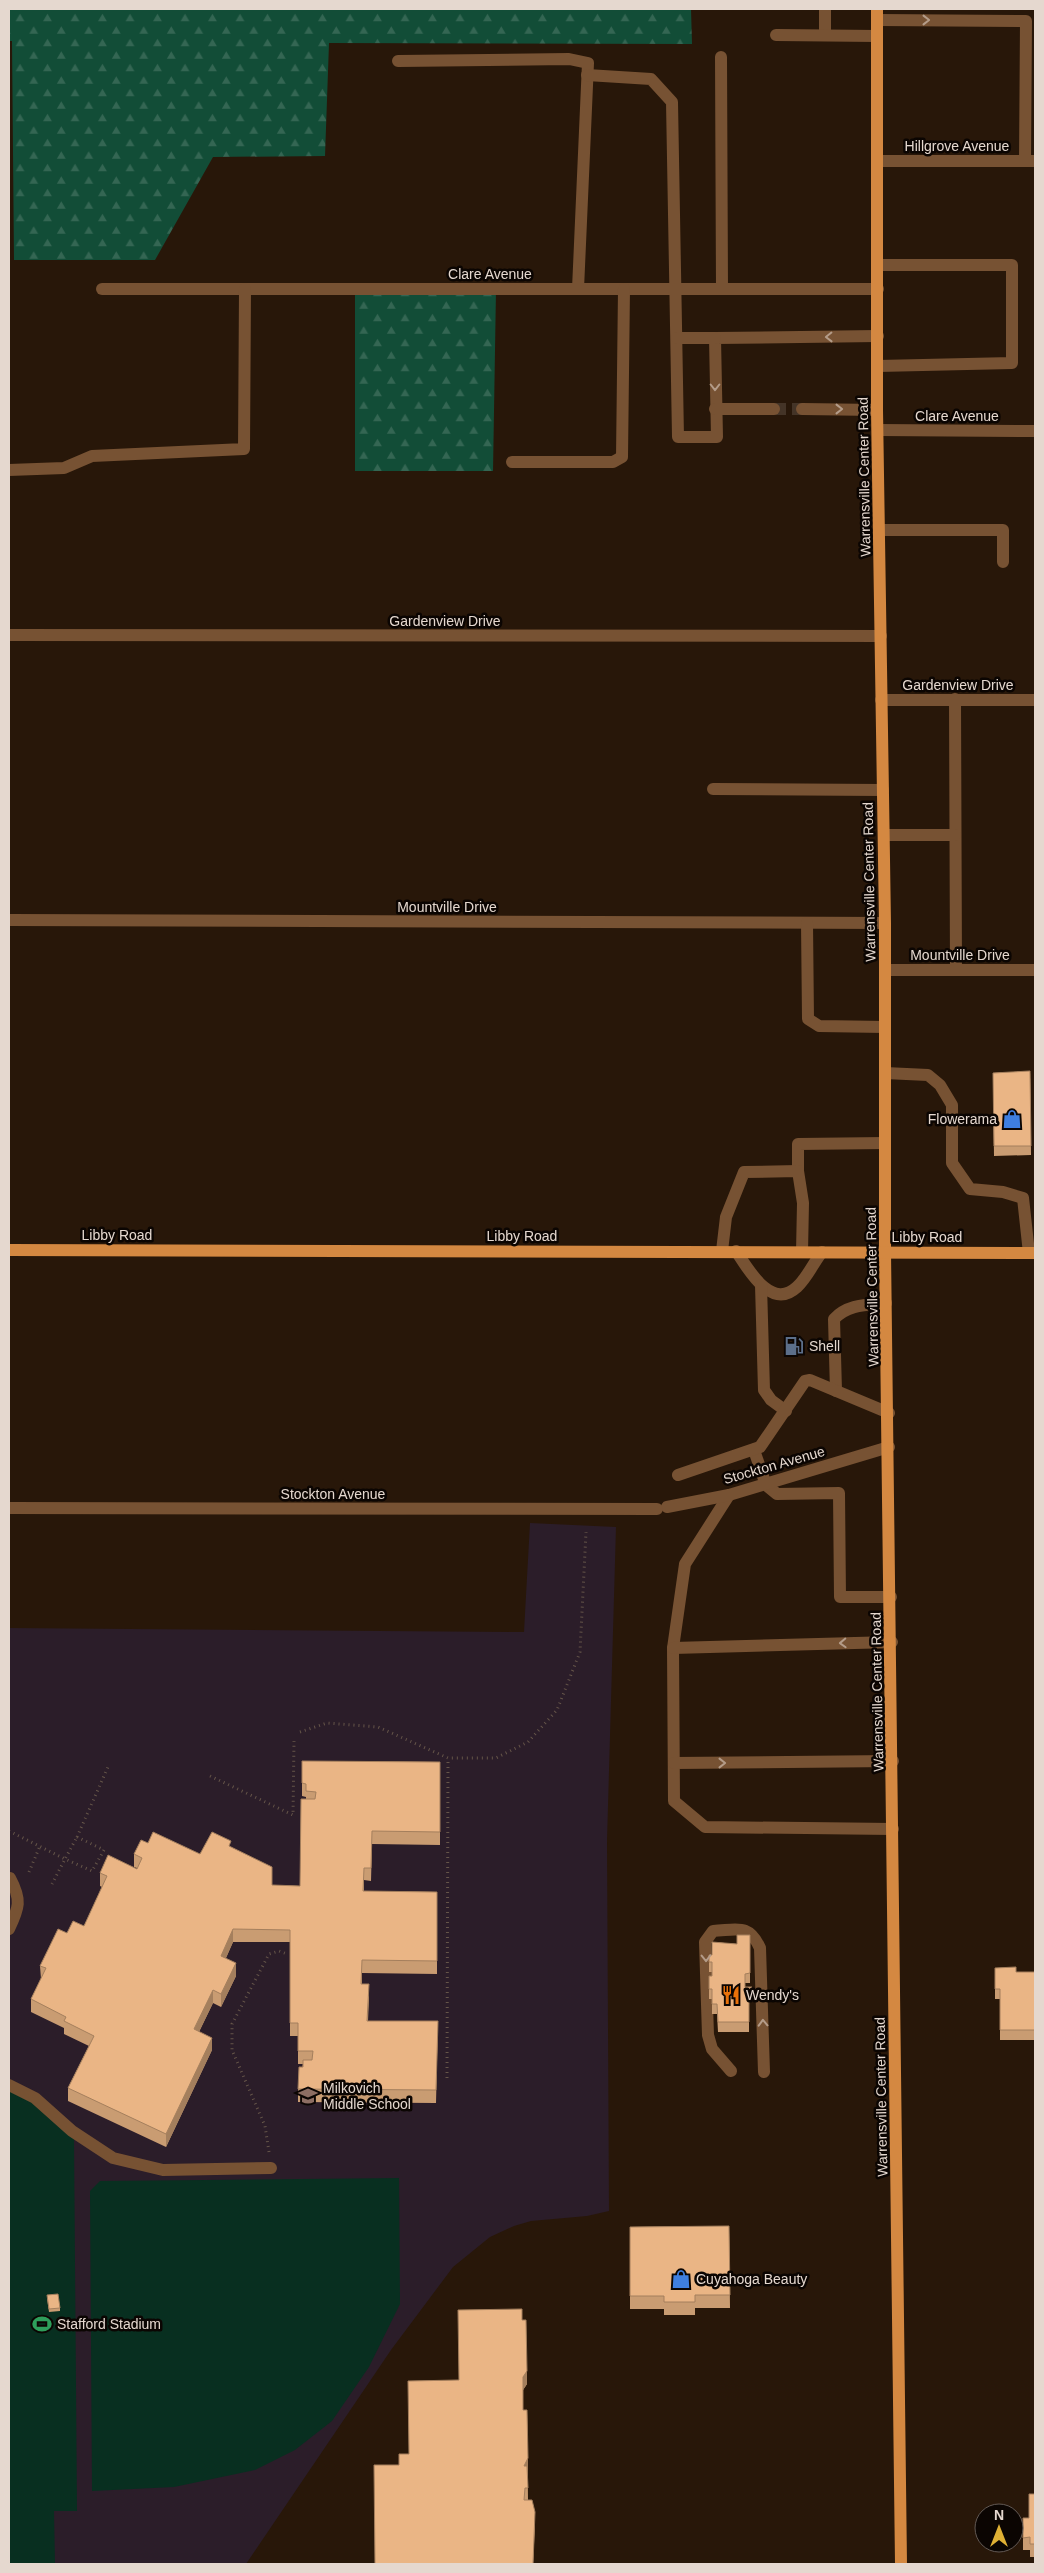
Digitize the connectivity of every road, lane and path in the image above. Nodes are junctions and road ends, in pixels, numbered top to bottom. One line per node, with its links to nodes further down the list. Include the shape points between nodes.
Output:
1 (825, 9): 4 (street)
2 (878, 14): 5 (main road, Warrensville Center Road); 10 (street, one-way to 10, via 1026,21)
3 (776, 35): 4 (street)
4 (825, 35): 5 (street)
5 (877, 36): 9 (main road, Warrensville Center Road)
6 (721, 57): 17 (street)
7 (398, 61): 8 (street, via 570,59 588,63)
8 (587, 75): 14 (street); 16 (street, via 651,79 672,102)
9 (878, 161): 10 (street, Hillgrove Avenue); 11 (main road, Warrensville Center Road)
10 (1030, 162)
11 (878, 265): 18 (main road, Warrensville Center Road); 22 (street, via 1012,265 1012,363)
12 (102, 290): 13 (street, Clare Avenue)
13 (245, 290): 14 (street, Clare Avenue); 30 (street, via 244,448 92,456 64,468)
14 (578, 290): 15 (street, Clare Avenue)
15 (624, 290): 16 (street, Clare Avenue); 29 (street, via 622,457 613,462)
16 (676, 290): 17 (street, Clare Avenue); 20 (street)
17 (722, 290): 18 (street, Clare Avenue)
18 (878, 290): 19 (main road, Warrensville Center Road)
19 (878, 336): 21 (street, one-way to 21); 22 (main road, Warrensville Center Road)
20 (677, 338): 21 (street); 23 (street, via 678,437 717,437)
21 (716, 338): 23 (street, one-way to 23)
22 (878, 366): 26 (main road, Warrensville Center Road)
23 (715, 409): 24 (street)
24 (774, 409)
25 (802, 409): 26 (street, one-way to 26)
26 (877, 410): 27 (main road, Warrensville Center Road)
27 (878, 430): 28 (street, Clare Avenue); 31 (main road, Warrensville Center Road)
28 (1035, 431)
29 (512, 462)
30 (9, 470)
31 (879, 530): 32 (street, via 1003,530); 34 (main road, Warrensville Center Road)
32 (1003, 562)
33 (9, 636): 34 (street, Gardenview Drive)
34 (881, 636): 36 (main road, Warrensville Center Road)
35 (955, 699): 36 (street, Gardenview Drive); 37 (street, Gardenview Drive); 41 (street)
36 (881, 700): 39 (main road, Warrensville Center Road)
37 (1035, 700)
38 (713, 789): 39 (street)
39 (883, 790): 40 (main road, Warrensville Center Road)
40 (884, 835): 41 (street); 44 (main road, Warrensville Center Road)
41 (955, 835): 46 (street)
42 (9, 920): 43 (street, Mountville Drive)
43 (807, 923): 44 (street, Mountville Drive); 48 (street, via 808,1019 819,1026)
44 (886, 923): 45 (main road, Warrensville Center Road)
45 (886, 970): 46 (street, Mountville Drive); 48 (main road, Warrensville Center Road)
46 (956, 970): 47 (street, Mountville Drive)
47 (1035, 970)
48 (886, 1027): 49 (main road, Warrensville Center Road)
49 (886, 1074): 50 (main road, Warrensville Center Road); 58 (street, via 928,1076 940,1085 952,1105 952,1163 970,1188 1023,1198)
50 (886, 1143): 51 (street, via 798,1144); 57 (main road, Warrensville Center Road)
51 (798, 1171): 53 (street, via 744,1172 726,1217); 55 (street, via 803,1203)
52 (9, 1250): 53 (main road, Libby Road)
53 (722, 1251): 54 (main road, Libby Road)
54 (736, 1251): 55 (main road, Libby Road); 59 (street)
55 (802, 1252): 56 (main road, Libby Road)
56 (822, 1252): 57 (main road, Libby Road); 59 (street, via 798,1286 790,1291 770,1292)
57 (886, 1252): 58 (main road, Libby Road); 60 (main road, Warrensville Center Road)
58 (1032, 1252)
59 (761, 1285): 62 (street, via 764,1390)
60 (886, 1303): 61 (street, via 852,1307 834,1319); 63 (main road, Warrensville Center Road)
61 (836, 1391): 62 (street, via 805,1381); 63 (street)
62 (786, 1411): 65 (street, via 765,1442)
63 (889, 1413): 64 (main road, Warrensville Center Road)
64 (889, 1446): 67 (street, Stockton Avenue); 71 (main road, Warrensville Center Road)
65 (754, 1450): 66 (street); 67 (street)
66 (678, 1475)
67 (766, 1485): 68 (street, Stockton Avenue); 71 (street, via 777,1494 839,1492 840,1598)
68 (729, 1495): 69 (street, Stockton Avenue, via 662,1508); 73 (street, via 685,1564)
69 (9, 1508)
70 (586, 1532): 76 (path, via 580,1652 557,1710 528,1742 496,1758)
71 (891, 1597): 72 (main road, Warrensville Center Road)
72 (892, 1642): 73 (street, one-way to 73); 77 (main road, Warrensville Center Road)
73 (674, 1648): 78 (street)
74 (300, 1732): 76 (path, via 327,1723 378,1728)
75 (294, 1741): 80 (path, via 293,1815)
76 (448, 1758): 93 (path)
77 (893, 1761): 78 (street, one-way to 77); 81 (main road, Warrensville Center Road)
78 (674, 1763): 81 (street, via 674,1801 705,1827)
79 (108, 1767): 83 (path)
80 (210, 1776)
81 (893, 1829): 96 (main road, Warrensville Center Road)
82 (9, 1831): 84 (path)
83 (77, 1837): 85 (path); 85 (path, via 104,1850 92,1871)
84 (40, 1846): 85 (path); 86 (path)
85 (65, 1859): 88 (path)
86 (29, 1872)
87 (10, 1878): 89 (street, via 18,1893 16,1913)
88 (52, 1884)
89 (9, 1930)
90 (287, 1954): 95 (path, via 280,1951 269,1954 232,2024 232,2050 266,2126)
91 (731, 2071): 92 (street, one-way to 91, via 760,1948 754,1934 746,1929 713,1931 705,1942 708,2035 712,2049)
92 (764, 2072)
93 (447, 2078)
94 (9, 2084): 95 (street, via 35,2098 72,2131 113,2158 163,2170)
95 (271, 2168)
96 (901, 2564)

